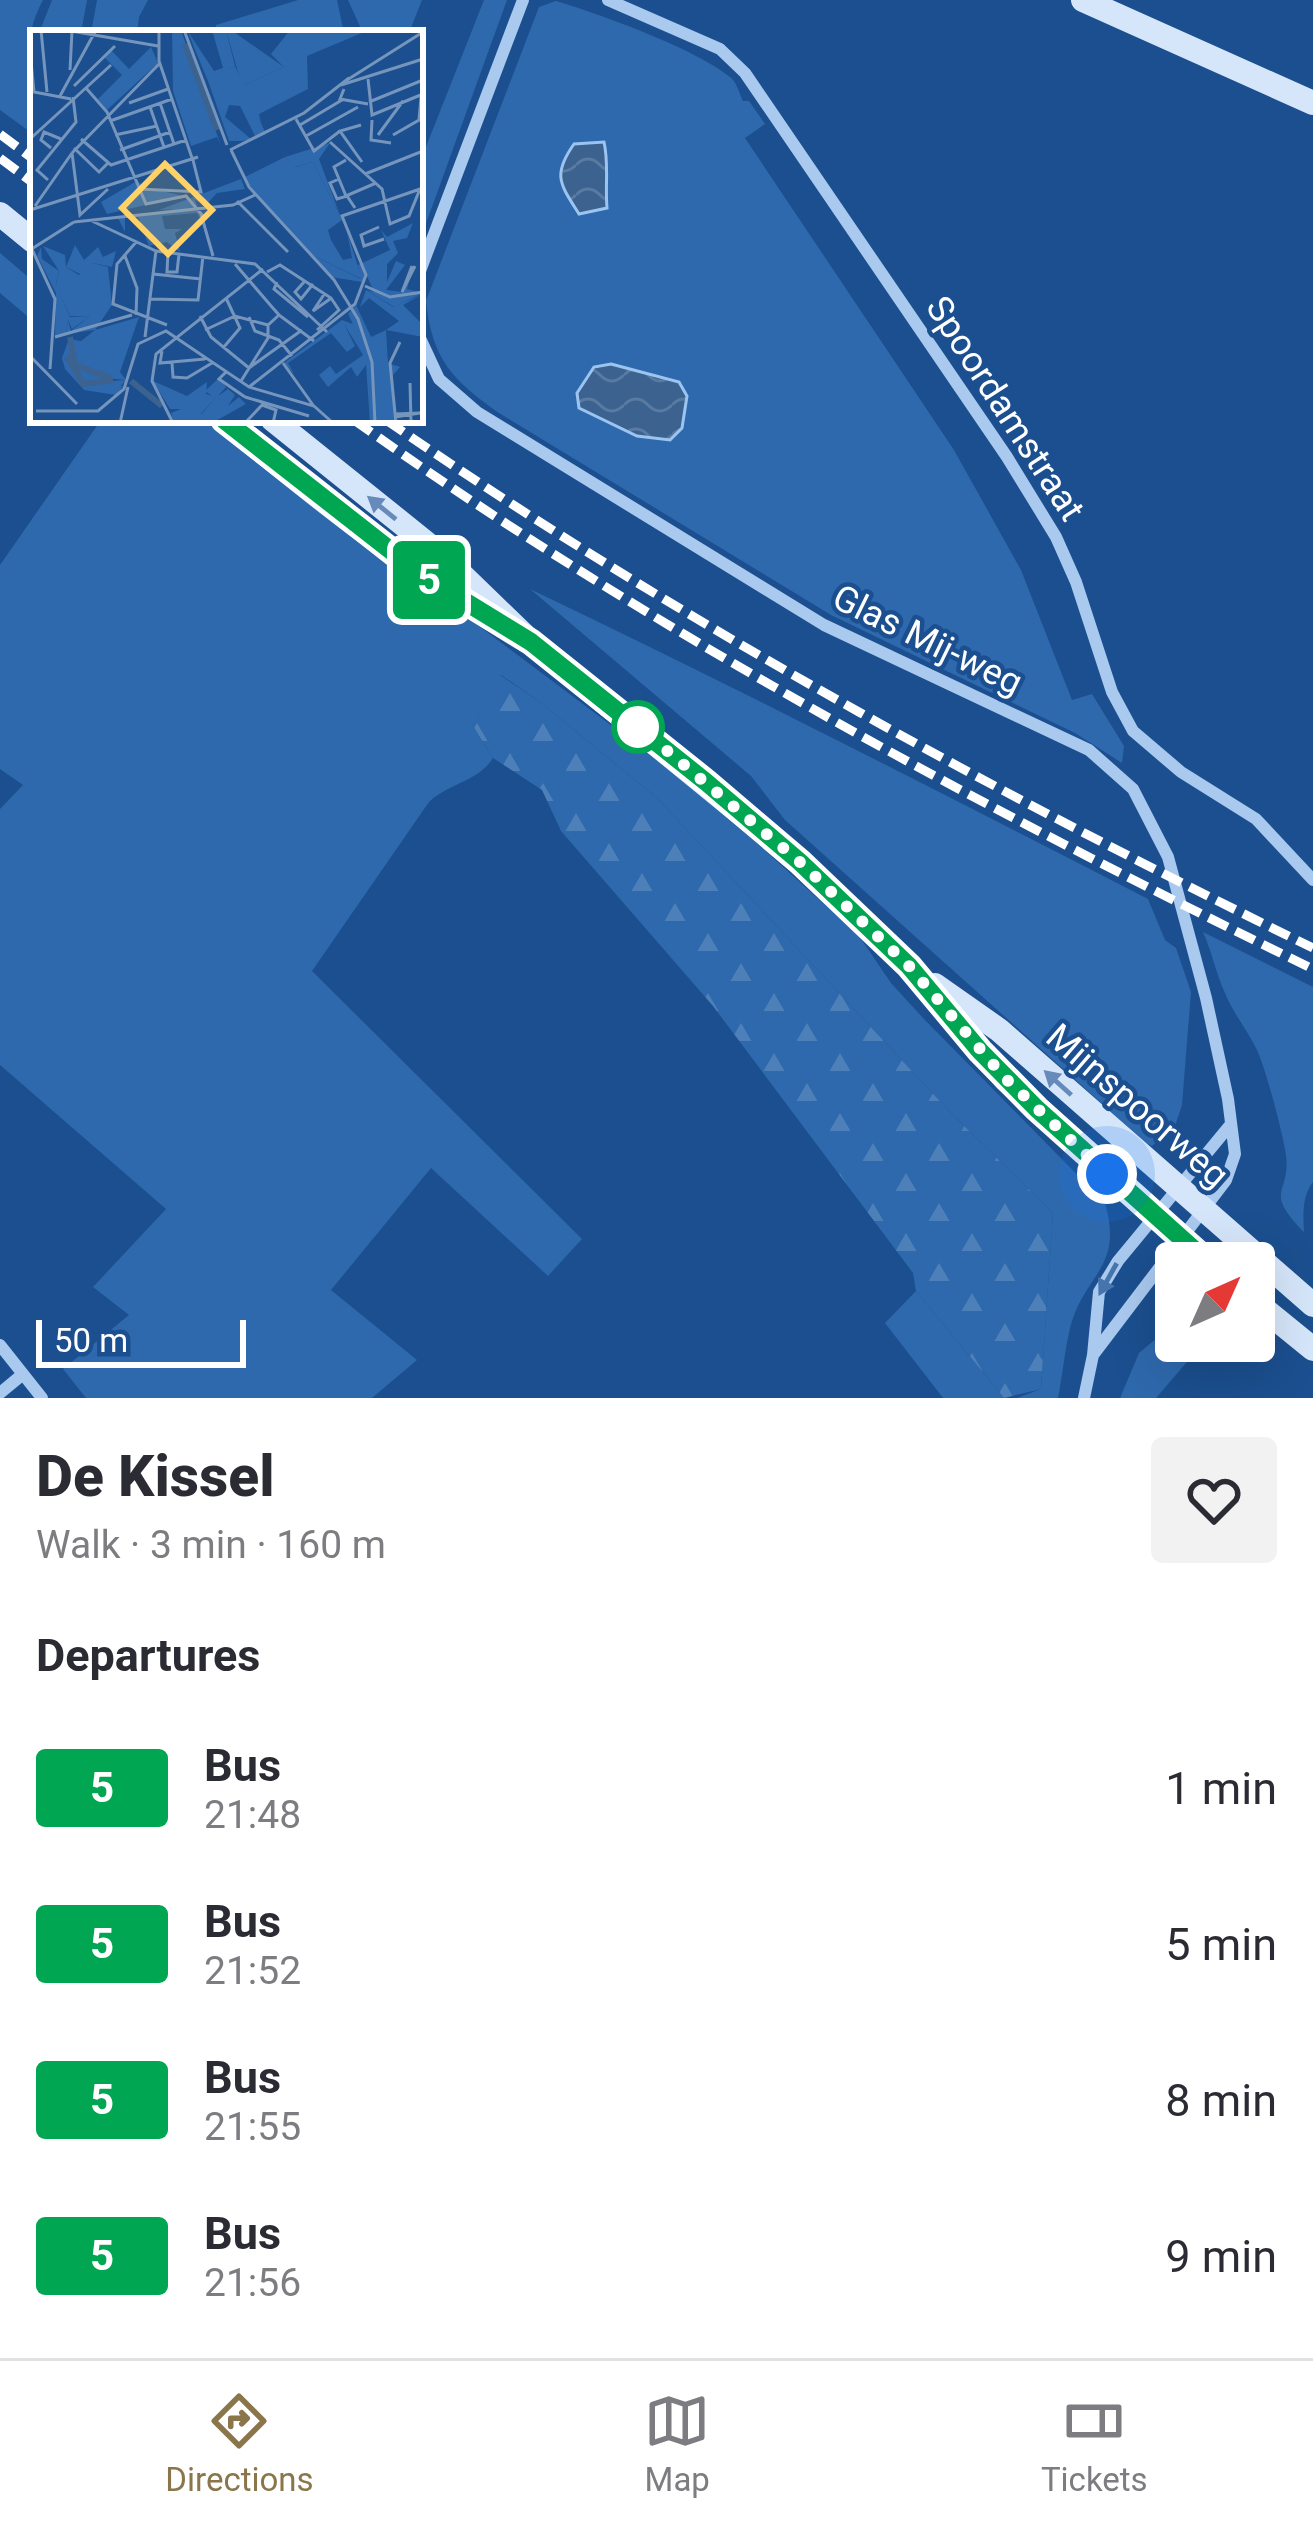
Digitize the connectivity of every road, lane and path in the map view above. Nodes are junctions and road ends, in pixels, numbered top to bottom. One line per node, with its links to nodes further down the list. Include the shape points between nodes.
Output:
1 (523, 0): 7 (street)
2 (608, 0): 12 (street, Spoordamstraat, via 720,49 745,73 1056,537 1133,731 1256,819)
3 (1083, 0): 4 (street)
4 (1313, 103)
5 (0, 214): 6 (street)
6 (30, 239)
7 (423, 263)
8 (423, 346): 14 (street, Glas Mij-weg, via 463,402 700,552 824,625 1074,742 1118,773 1168,856)
9 (228, 423): 11 (street, Mijnspoorweg, via 422,575)
10 (277, 423): 11 (street, Mijnspoorweg, one-way to 10, via 440,554)
11 (531, 642): 13 (street, Mijnspoorweg, via 800,862)
12 (1313, 880)
13 (909, 966): 15 (street, Mijnspoorweg, one-way to 13, via 999,1030); 17 (street, Mijnspoorweg, via 1005,1078)
14 (1231, 1124): 15 (street); 16 (street, Glas Mij-weg, via 1234,1163)
15 (1177, 1188): 16 (street, Mijnspoorweg); 17 (street)
16 (1204, 1211): 18 (street, Glas Mij-weg); 20 (street, Mijnspoorweg)
17 (1154, 1216): 18 (street, Mijnspoorweg); 24 (street, one-way to 24, via 1099,1292)
18 (1181, 1239): 19 (street, Mijnspoorweg); 24 (street, Glas Mij-weg)
19 (1184, 1242)
20 (1313, 1305)
21 (1275, 1318): 23 (street)
22 (0, 1345): 25 (street)
23 (1313, 1349)
24 (1094, 1355): 28 (street)
25 (22, 1374): 26 (street); 27 (street)
26 (0, 1393)
27 (42, 1398)
28 (1084, 1398)

